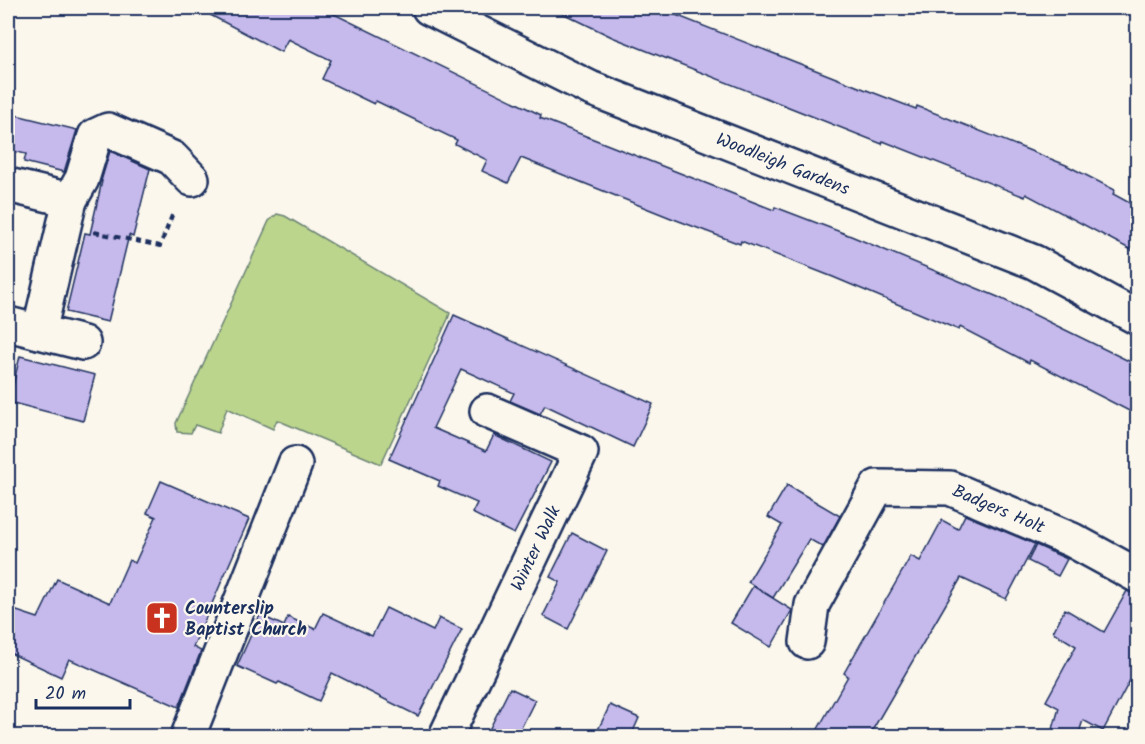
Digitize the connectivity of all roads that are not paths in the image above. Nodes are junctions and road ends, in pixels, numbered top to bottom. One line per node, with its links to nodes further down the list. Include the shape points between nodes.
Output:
1 (429, 8): 5 (street, Woodleigh Gardens, via 590,88 1034,262)
2 (192, 179): 4 (street, via 172,158 108,130 95,136)
3 (8, 185): 4 (street)
4 (67, 213): 7 (street)
5 (1137, 318)
6 (8, 324): 7 (street)
7 (39, 332): 8 (street)
8 (83, 343)
9 (487, 411): 14 (street, Winter Walk, via 580,452)
10 (295, 464): 13 (street)
11 (1137, 576): 12 (street, Badgers Holt, via 1072,540 950,488 877,487 812,606)
12 (807, 642)
13 (188, 736)
14 (446, 736)

